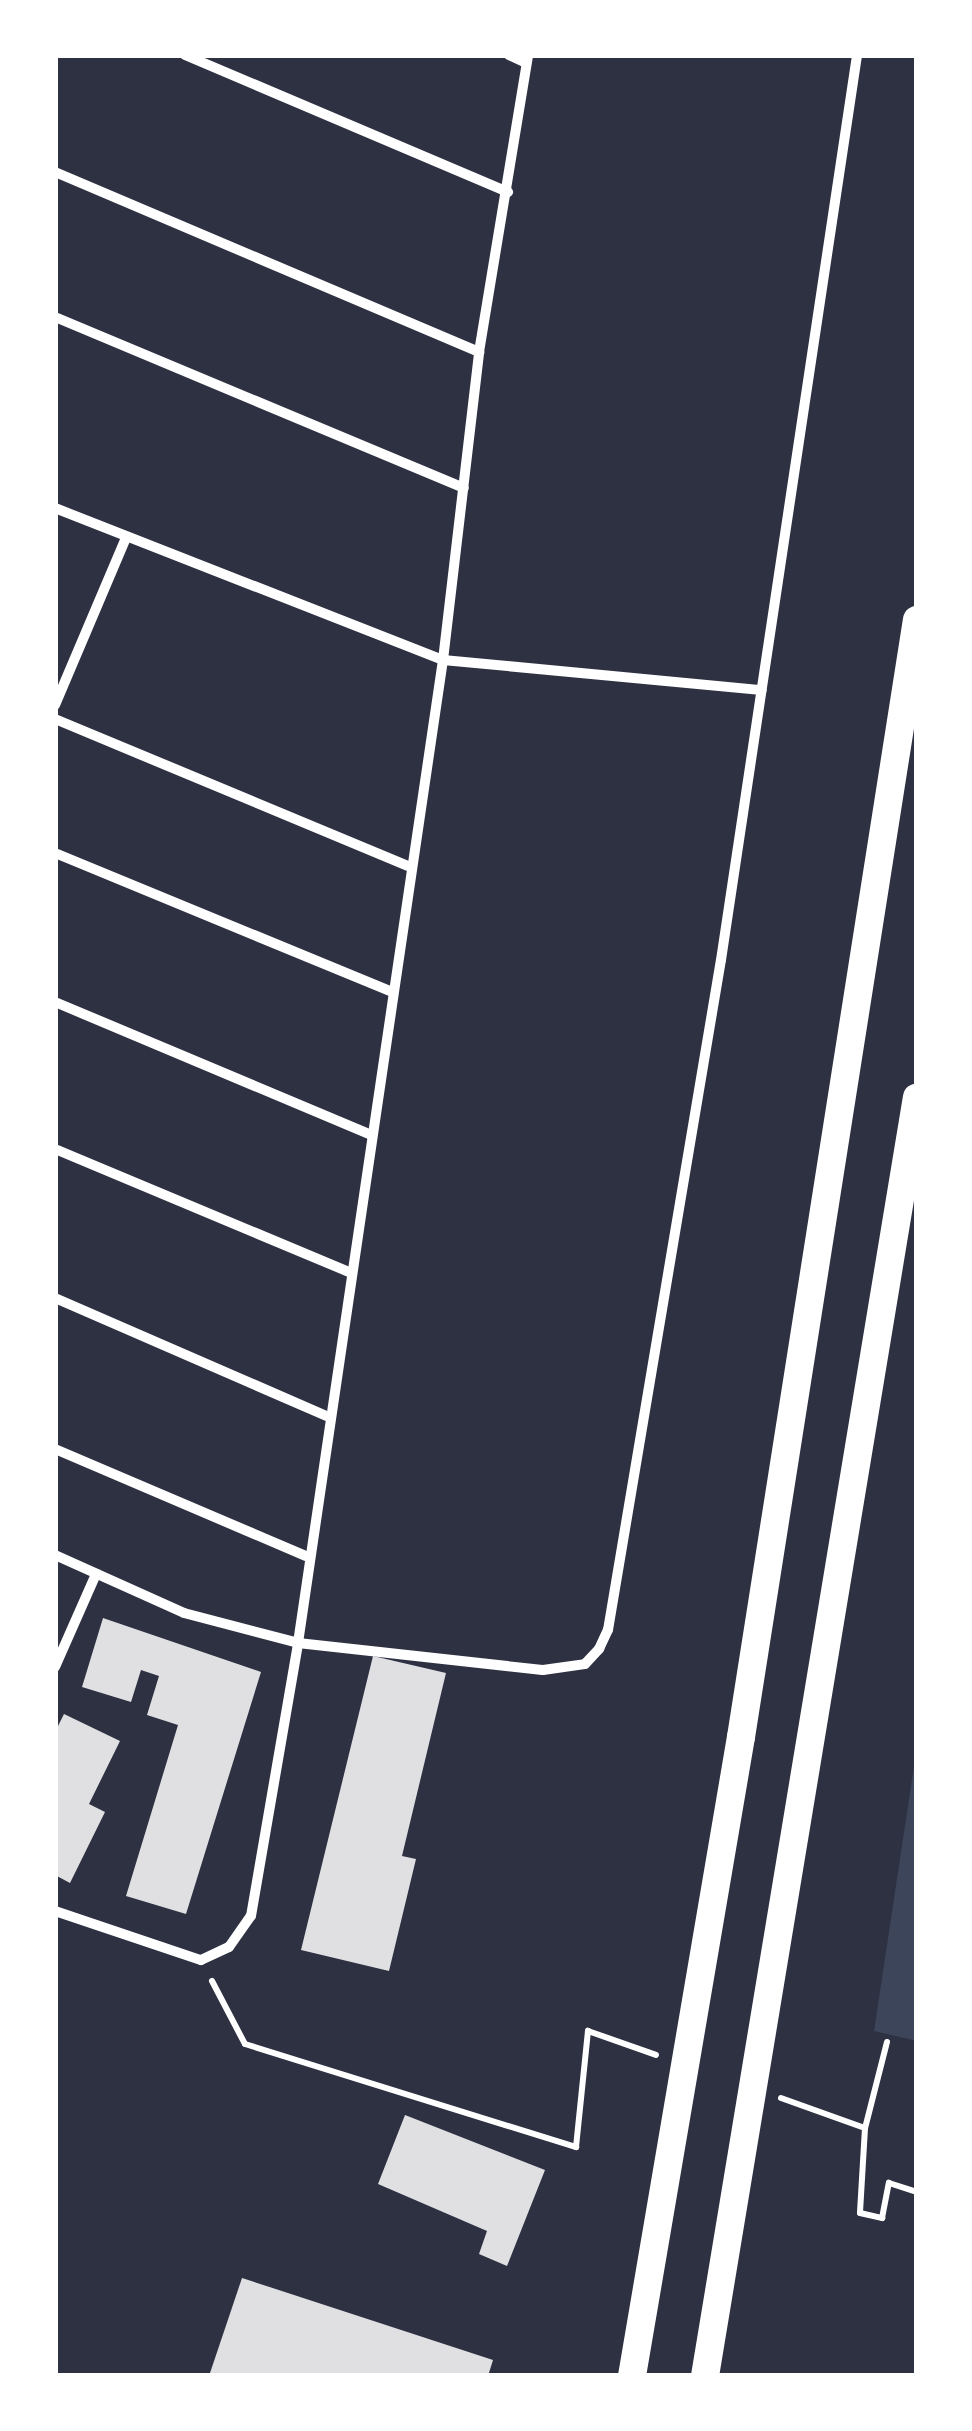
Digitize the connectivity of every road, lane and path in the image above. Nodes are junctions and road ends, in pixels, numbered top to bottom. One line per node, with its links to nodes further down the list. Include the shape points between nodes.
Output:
1 (185, 55): 6 (street)
2 (509, 55): 4 (street)
3 (856, 55): 14 (street)
4 (527, 59): 6 (street)
5 (55, 172): 8 (street)
6 (508, 192): 8 (street)
7 (55, 317): 9 (street)
8 (479, 352): 9 (street)
9 (464, 488): 13 (street)
10 (55, 508): 11 (street)
11 (125, 540): 13 (street); 15 (street)
12 (917, 620): 38 (highway, via 741,1737)
13 (443, 660): 14 (street); 18 (street)
14 (762, 690): 31 (street, via 608,1630 584,1664 543,1670)
15 (55, 705)
16 (55, 719): 18 (street)
17 (55, 853): 19 (street)
18 (408, 866): 19 (street)
19 (390, 992): 22 (street)
20 (55, 1002): 22 (street)
21 (917, 1098): 39 (highway)
22 (369, 1134): 24 (street)
23 (55, 1149): 24 (street)
24 (348, 1272): 26 (street)
25 (55, 1298): 26 (street)
26 (327, 1416): 29 (street)
27 (55, 1449): 29 (street)
28 (55, 1556): 30 (street)
29 (306, 1556): 31 (street)
30 (96, 1574): 31 (street, via 184,1613); 32 (street)
31 (298, 1642): 34 (street, via 251,1916 229,1947)
32 (55, 1667)
33 (55, 1911): 34 (street)
34 (201, 1960): 35 (path, via 245,2044 576,2148)
35 (588, 2031)
36 (887, 2042): 37 (path, via 865,2128 860,2213 882,2218 889,2183)
37 (917, 2192)
38 (632, 2376)
39 (705, 2376)

